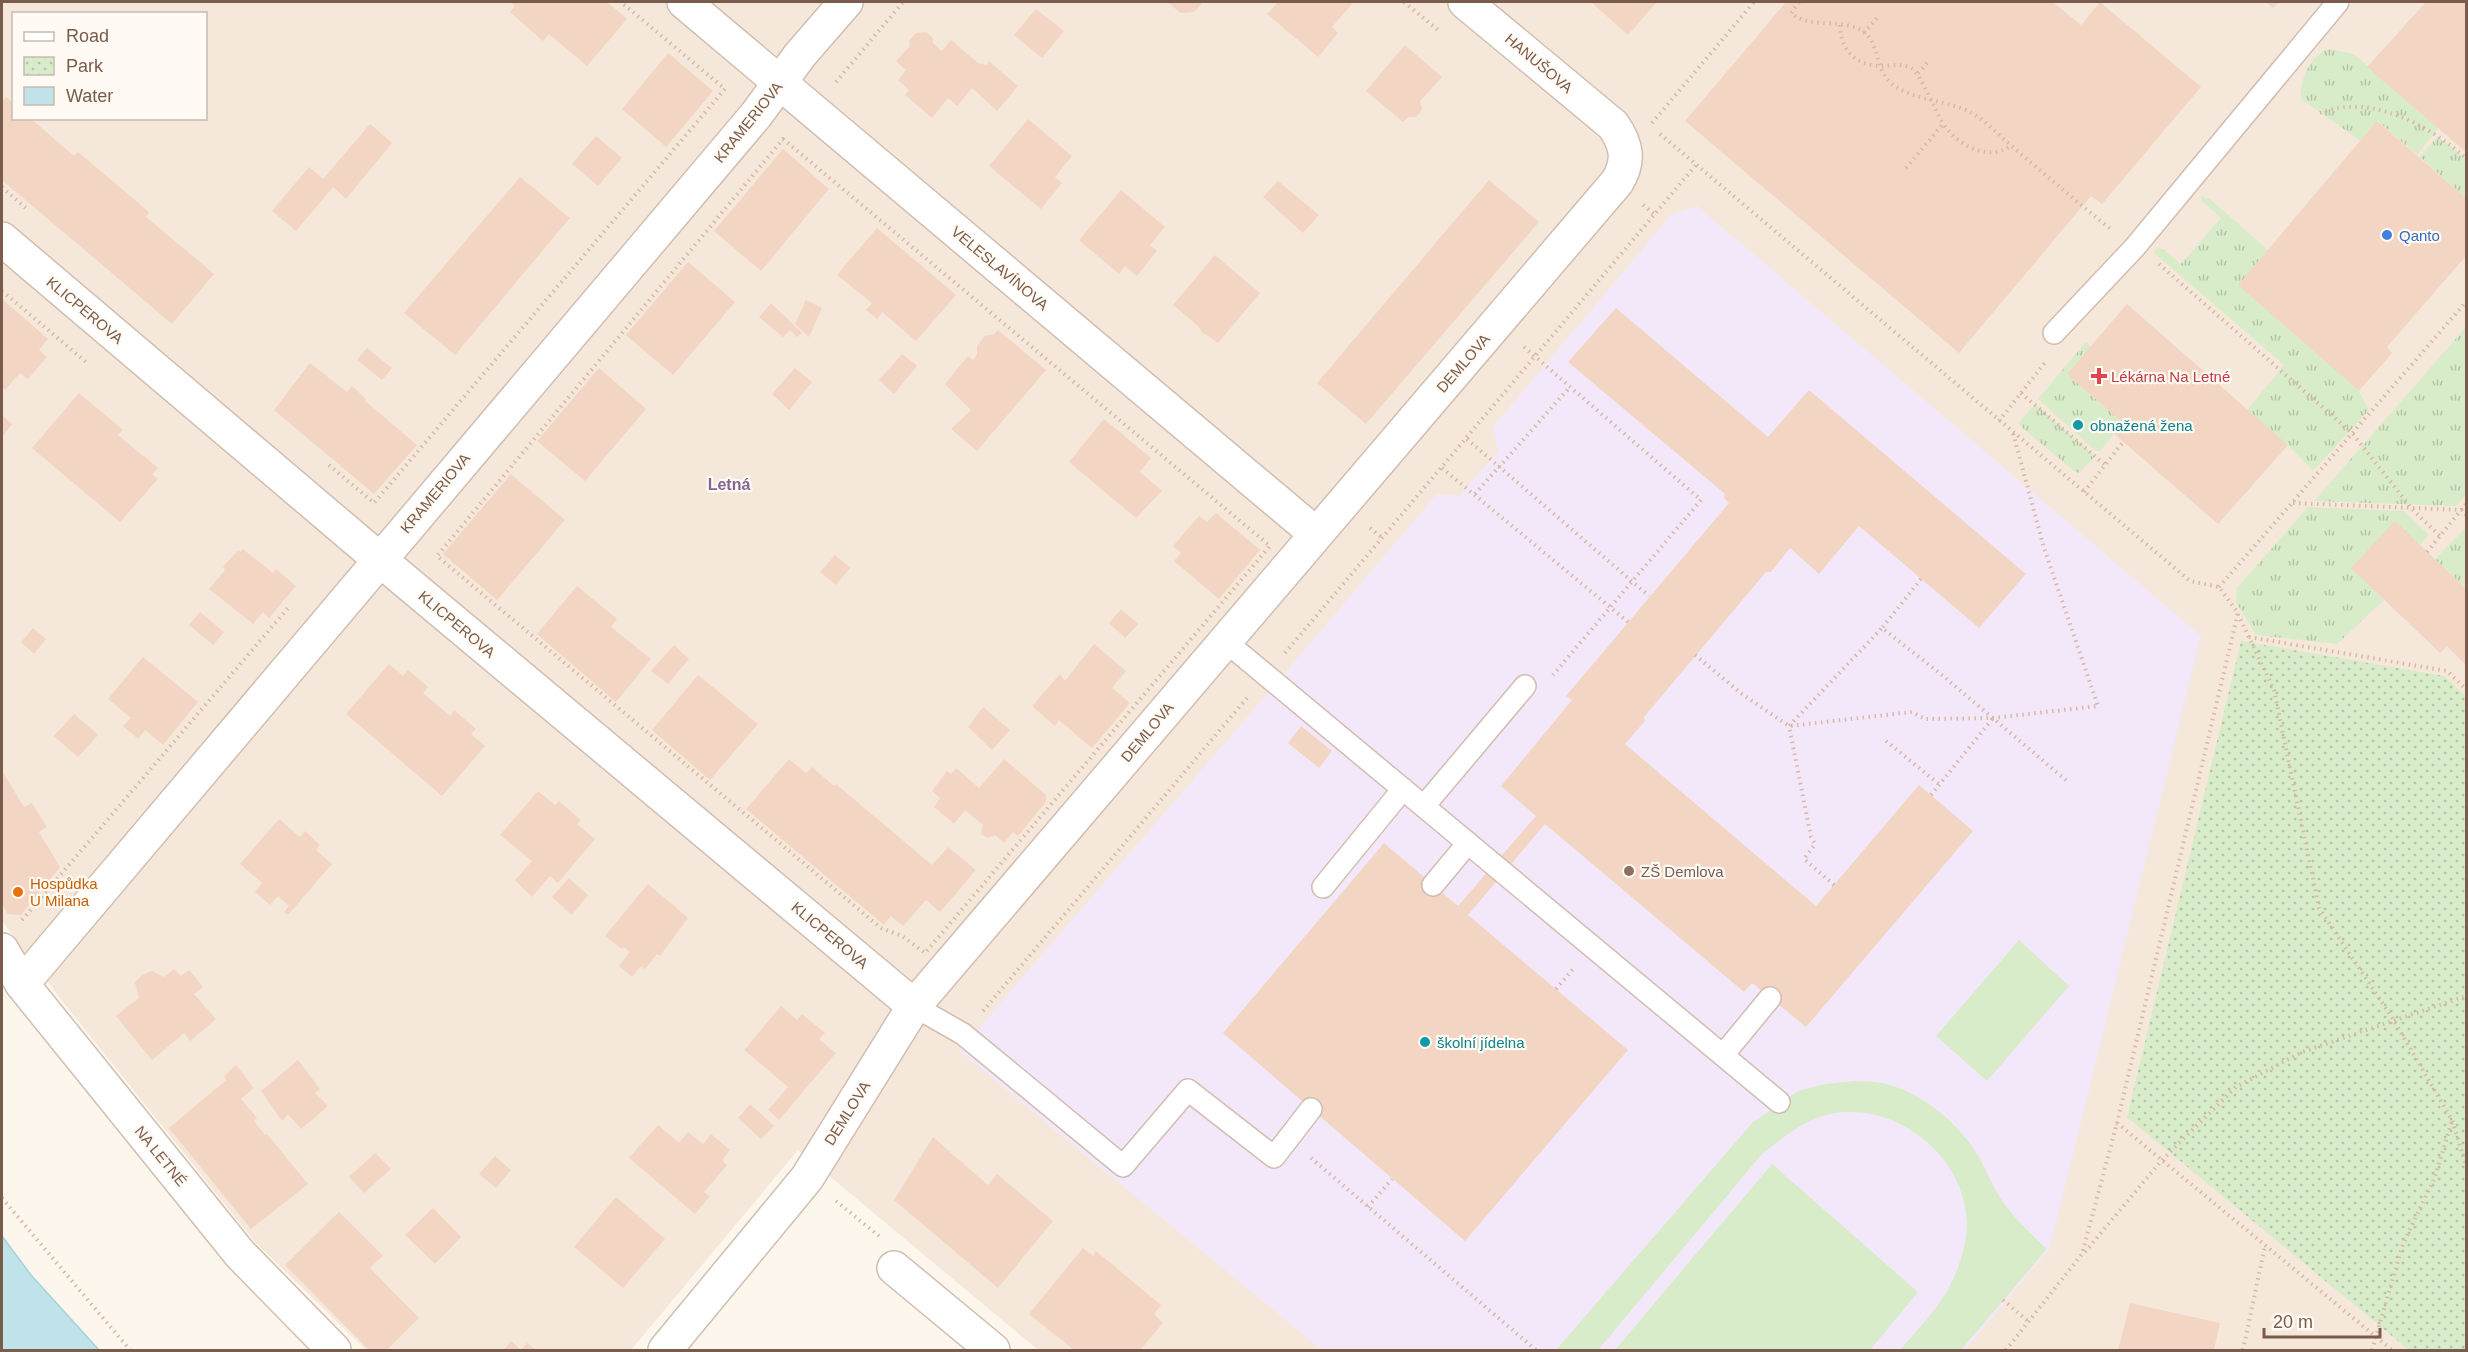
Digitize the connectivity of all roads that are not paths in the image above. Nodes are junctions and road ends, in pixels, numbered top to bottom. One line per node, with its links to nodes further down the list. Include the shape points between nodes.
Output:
1 (684, 2): 5 (street, VELESLAVÍNOVA)
2 (846, 2): 5 (street, KRAMERIOVA)
3 (1465, 2): 6 (street, HANUŠOVA)
4 (2338, 2): 8 (lane, via 2136,247)
5 (780, 82): 9 (street, VELESLAVÍNOVA); 10 (street, KRAMERIOVA)
6 (1613, 125): 9 (street, DEMLOVA, via 1626,149 1617,182)
7 (2, 239): 10 (street, KLICPEROVA)
8 (2054, 333)
9 (1316, 534): 11 (street, DEMLOVA)
10 (379, 559): 19 (street, KRAMERIOVA); 21 (street, KLICPEROVA)
11 (1225, 641): 13 (lane); 21 (street, DEMLOVA)
12 (1525, 686): 14 (lane)
13 (1403, 789): 14 (lane); 17 (lane)
14 (1424, 806): 15 (lane)
15 (1468, 843): 16 (lane); 22 (lane)
16 (1433, 885)
17 (1323, 887)
18 (9, 937): 19 (street, NA LETNÉ)
19 (22, 984): 26 (street, NA LETNÉ, via 240,1254)
20 (1770, 998): 22 (lane)
21 (914, 1006): 24 (lane, via 963,1034 1123,1166 1188,1090 1274,1156); 27 (street, DEMLOVA, via 807,1178)
22 (1723, 1055): 23 (lane)
23 (1779, 1102)
24 (1311, 1109)
25 (894, 1268): 28 (street)
26 (334, 1350)
27 (665, 1350)
28 (993, 1350)

